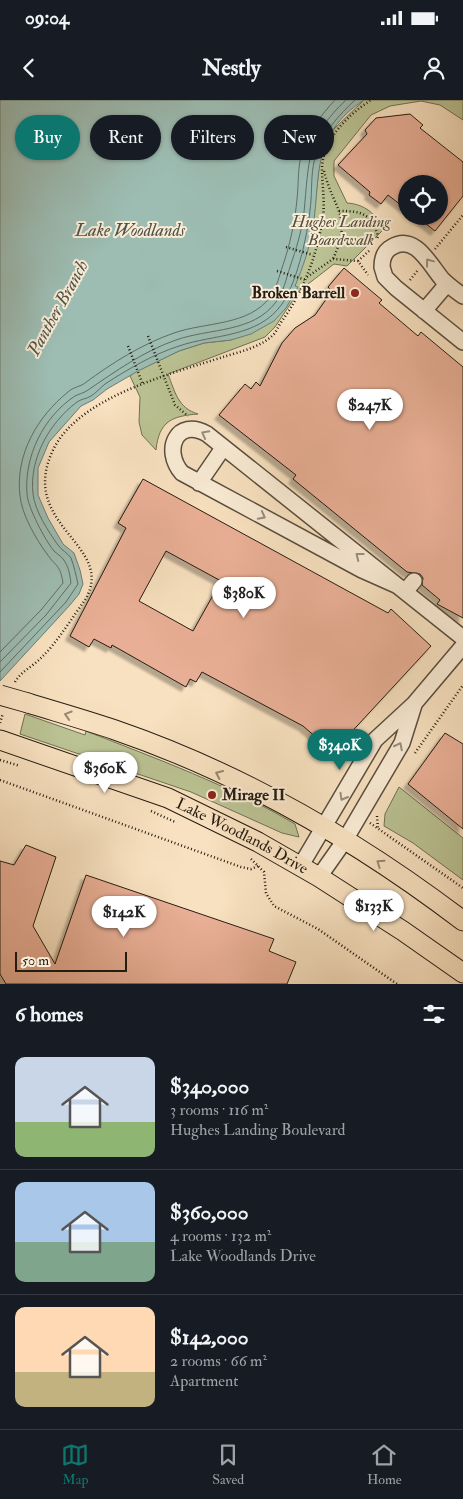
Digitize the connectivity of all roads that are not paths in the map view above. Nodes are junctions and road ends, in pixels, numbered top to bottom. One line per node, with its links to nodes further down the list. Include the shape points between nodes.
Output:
1 (447, 284): 2 (street); 3 (street); 3 (street, one-way to 3, via 428,258 415,247 402,244 388,249 382,261 385,277)
2 (463, 296)
3 (424, 312): 4 (street)
4 (463, 342)
5 (223, 448): 6 (street); 6 (street, one-way to 6, via 201,431 190,429 175,439 172,458 176,466); 7 (street, one-way to 5)
6 (199, 483): 7 (street, one-way to 7, via 362,570)
7 (406, 587): 8 (street)
8 (463, 638)
9 (463, 646): 11 (street)
10 (6, 697): 13 (main road, one-way to 10, bridge, via 186,758 116,730)
11 (414, 704): 13 (street, one-way to 13, via 375,740); 14 (street, one-way to 11, via 402,743)
12 (8, 742): 15 (main road, Lake Woodlands Drive, via 168,798 258,842)
13 (325, 827): 14 (main road); 15 (street)
14 (345, 840): 16 (street); 17 (main road, one-way to 14)
15 (300, 867): 16 (main road, Lake Woodlands Drive)
16 (319, 877): 18 (main road, Lake Woodlands Drive)
17 (463, 921)
18 (463, 973)

